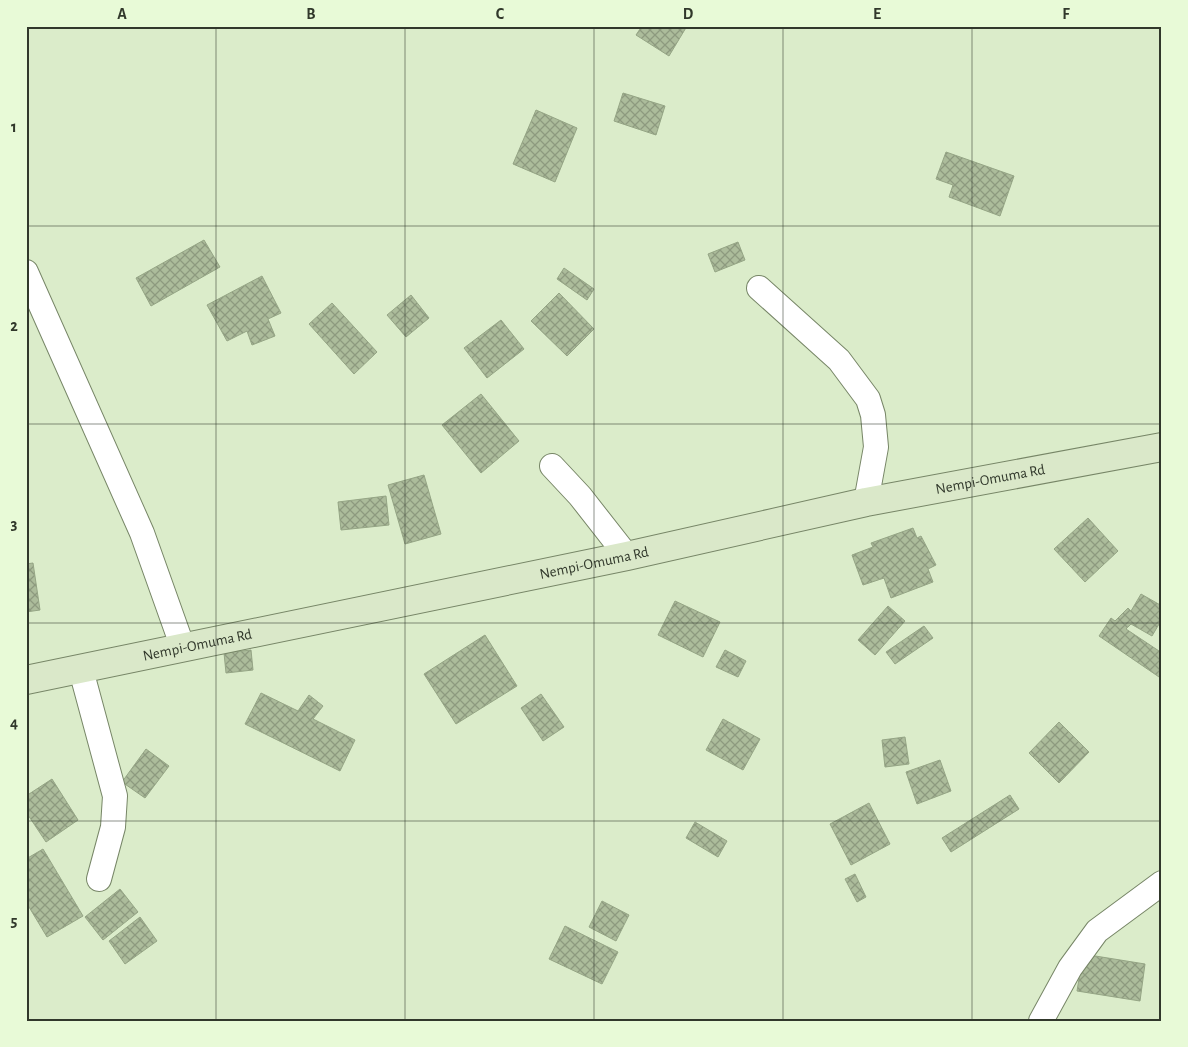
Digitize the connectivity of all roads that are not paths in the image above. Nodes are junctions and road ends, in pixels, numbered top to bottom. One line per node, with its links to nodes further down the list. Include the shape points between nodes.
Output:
1 (26, 272): 7 (street, via 142,533)
2 (758, 288): 5 (street, via 839,360 868,399 876,447)
3 (1162, 447): 5 (street, Nempi-Omuma Rd)
4 (552, 466): 6 (street)
5 (866, 502): 6 (street, Nempi-Omuma Rd)
6 (627, 556): 7 (street, Nempi-Omuma Rd)
7 (183, 648): 8 (street, Nempi-Omuma Rd)
8 (81, 670): 9 (street, Nempi-Omuma Rd); 10 (street, via 115,796 113,827)
9 (26, 680)
10 (99, 879)
11 (1162, 883): 12 (street, via 1097,931 1070,968)
12 (1041, 1021)

